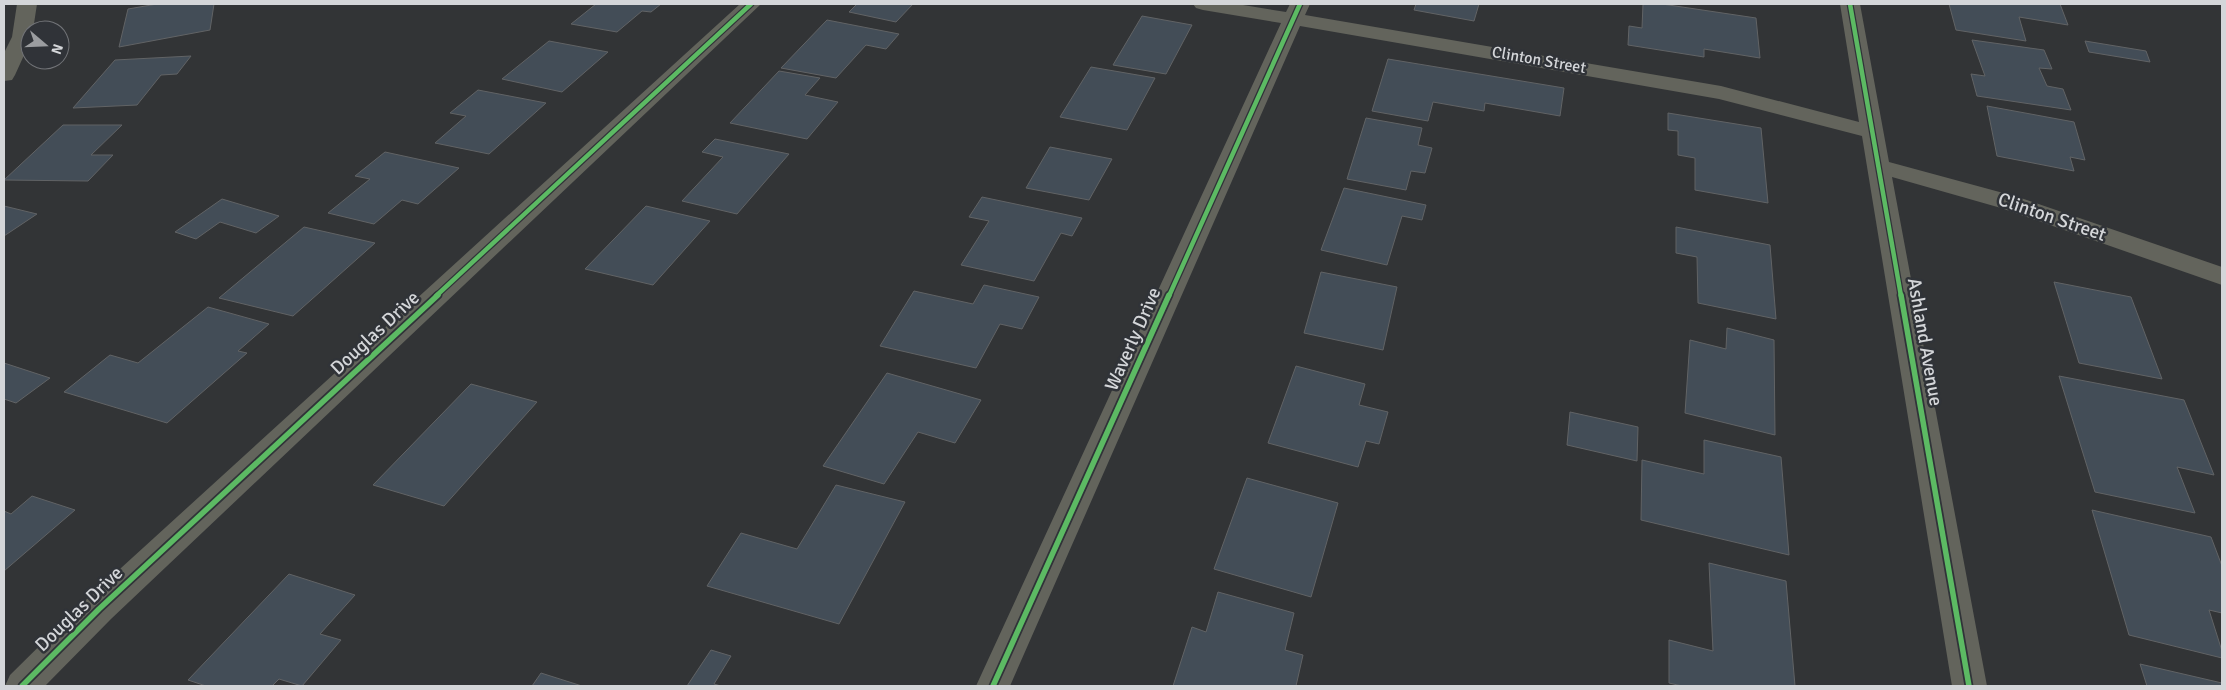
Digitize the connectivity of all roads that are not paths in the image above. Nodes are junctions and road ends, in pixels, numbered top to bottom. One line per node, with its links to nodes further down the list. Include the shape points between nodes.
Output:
1 (27, 4): 6 (street, via 22,36)
2 (751, 4): 10 (street, Douglas Drive, via 99,609)
3 (1203, 4): 5 (street, Clinton Street)
4 (1850, 4): 7 (street, Ashland Avenue)
5 (1297, 11): 7 (street, Clinton Street, via 1720,93); 11 (street, Waverly Drive)
6 (4, 75)
7 (1871, 132): 8 (street, Ashland Avenue)
8 (1879, 167): 9 (street, Clinton Street, via 1934,179 2024,206); 12 (street, Ashland Avenue)
9 (2222, 276)
10 (22, 686)
11 (993, 686)
12 (1969, 686)

